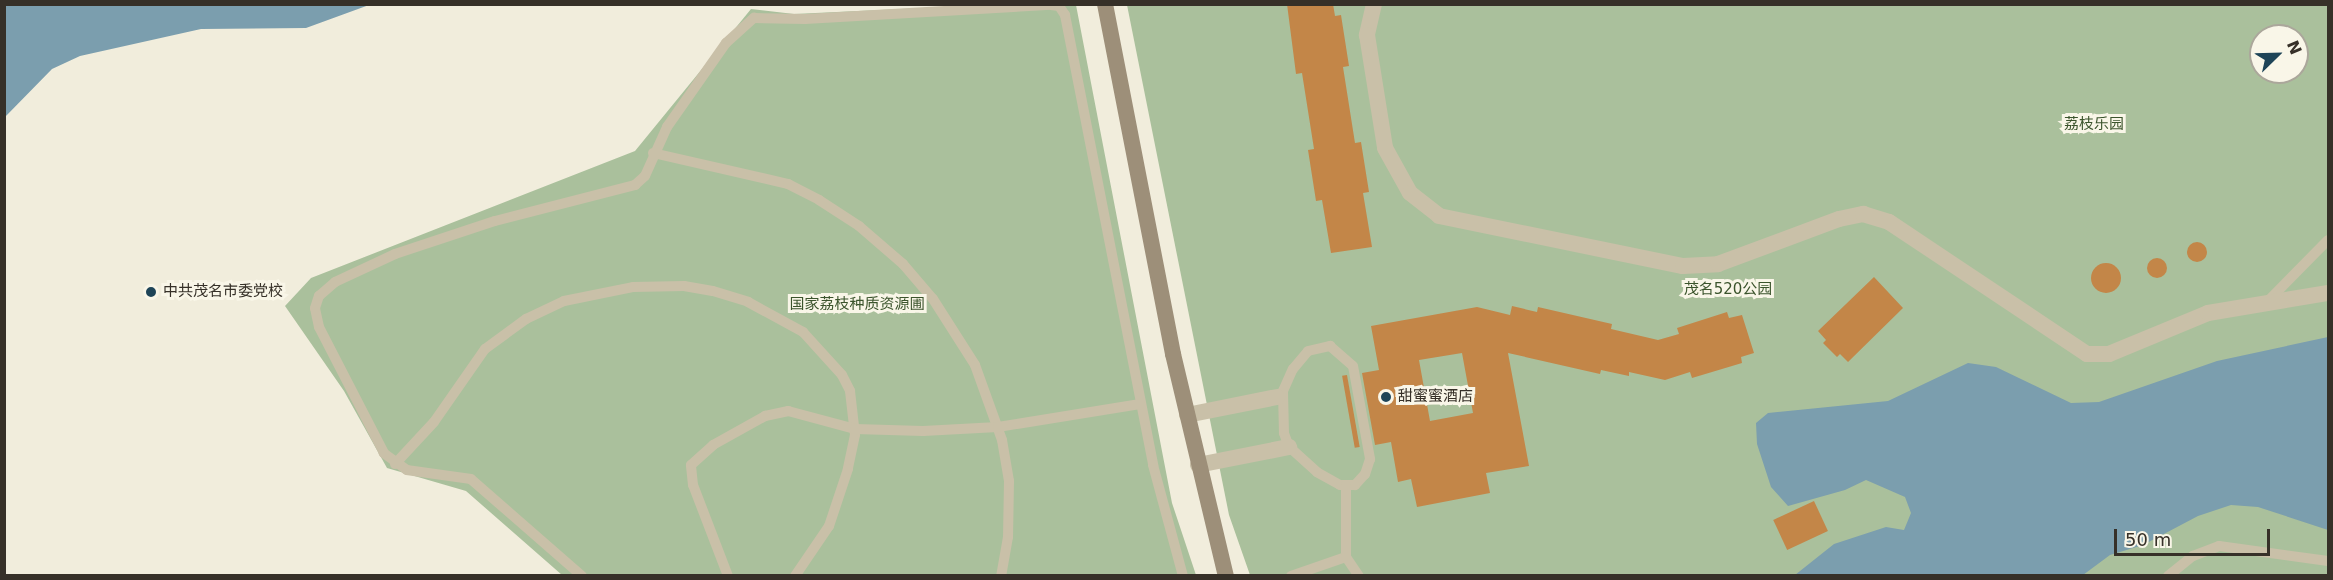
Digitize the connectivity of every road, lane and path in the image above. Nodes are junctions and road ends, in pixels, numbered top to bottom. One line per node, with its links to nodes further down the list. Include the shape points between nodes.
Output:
1 (1105, 4): 9 (main road)
2 (1374, 4): 6 (street, via 1367,36 1385,148 1410,193 1439,216 1683,266 1718,264 1839,219 1863,214 1889,222 2087,354 2109,354 2208,313)
3 (653, 153): 8 (lane, via 726,43 754,18 1059,6 1065,15); 10 (lane, via 788,184 859,226 903,264 953,326 990,399); 13 (lane, via 645,176 635,185 495,221 395,254 335,282 319,296 315,308 320,327 377,442)
4 (2328, 240): 6 (lane)
5 (2328, 293): 6 (street)
6 (2267, 302)
7 (1277, 396): 9 (street)
8 (1140, 404): 10 (lane); 22 (lane)
9 (1187, 415): 14 (main road)
10 (998, 427): 11 (lane); 21 (lane, via 1009,481 1008,537)
11 (855, 429): 13 (lane, via 855,411 842,375 803,332 748,302 713,291 684,286 633,287 564,301 501,335 472,366 435,422); 19 (lane, via 804,413 776,412 696,458 691,465 693,485); 20 (lane, via 848,469 829,526)
12 (1289, 447): 14 (street); 15 (lane, via 1317,472); 15 (lane, via 1281,409 1283,391 1293,369 1308,351 1330,346 1353,366 1370,459 1365,474 1355,485)
13 (395, 464): 18 (lane, via 407,470 471,479)
14 (1198, 465): 23 (main road)
15 (1346, 485): 16 (lane)
16 (1346, 557): 24 (lane); 25 (lane)
17 (2328, 561): 26 (lane, via 2219,546 2193,556)
18 (582, 576)
19 (728, 576)
20 (795, 576)
21 (1001, 576)
22 (1183, 576)
23 (1226, 576)
24 (1291, 576)
25 (1359, 576)
26 (2168, 576)

